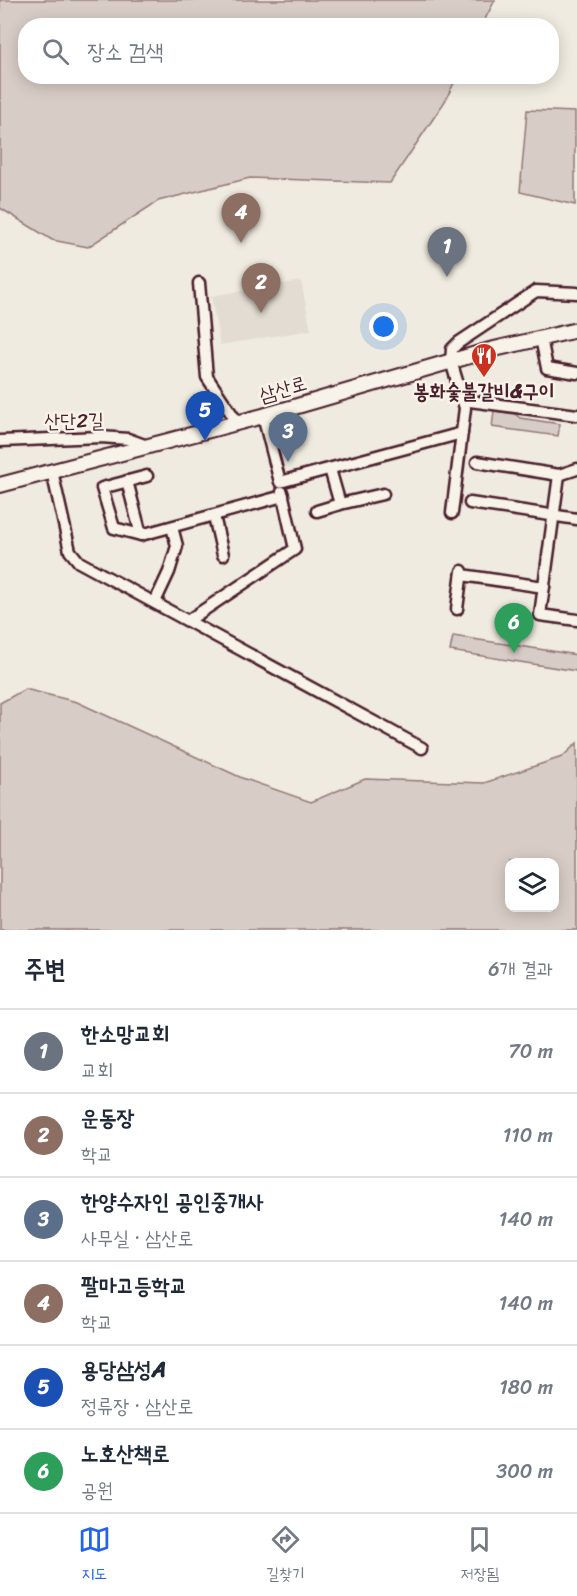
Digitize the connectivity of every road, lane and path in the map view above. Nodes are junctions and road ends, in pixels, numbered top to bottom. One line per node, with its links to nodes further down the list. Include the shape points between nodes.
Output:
1 (199, 283): 10 (street, via 207,377)
2 (577, 293): 5 (street, via 536,291 458,343 452,350)
3 (577, 330): 4 (main road, 삼산로)
4 (541, 338): 5 (main road, 삼산로); 6 (street, via 547,368)
5 (451, 362): 7 (street); 8 (main road, 삼산로)
6 (577, 373)
7 (462, 400): 9 (street); 11 (street)
8 (263, 416): 10 (main road, 삼산로); 21 (street)
9 (577, 416)
10 (237, 422): 13 (main road, 삼산로)
11 (462, 433): 15 (street); 28 (street)
12 (0, 441): 13 (street, 산단2길, via 101,437 128,439)
13 (147, 446): 17 (main road, 삼산로)
14 (477, 462): 18 (street)
15 (330, 469): 21 (street); 26 (street)
16 (577, 469): 18 (street)
17 (52, 471): 22 (main road, 삼산로); 36 (street, via 73,556)
18 (559, 475): 29 (street)
19 (147, 476): 20 (street)
20 (127, 481): 33 (street); 33 (street, via 102,488 114,528)
21 (280, 483): 24 (street)
22 (0, 485)
23 (383, 494): 26 (street)
24 (283, 496): 30 (street); 38 (street, via 295,549)
25 (470, 503): 29 (street)
26 (339, 504): 27 (street)
27 (317, 511)
28 (452, 513)
29 (553, 515): 31 (street); 35 (street)
30 (214, 516): 32 (street); 34 (street)
31 (577, 519)
32 (172, 527): 33 (street); 36 (street, via 177,546)
33 (141, 535)
34 (223, 555)
35 (544, 587): 37 (street, via 462,573); 39 (street, via 540,615)
36 (155, 602): 38 (street)
37 (457, 609)
38 (189, 620): 40 (street)
39 (577, 620)
40 (422, 748)

